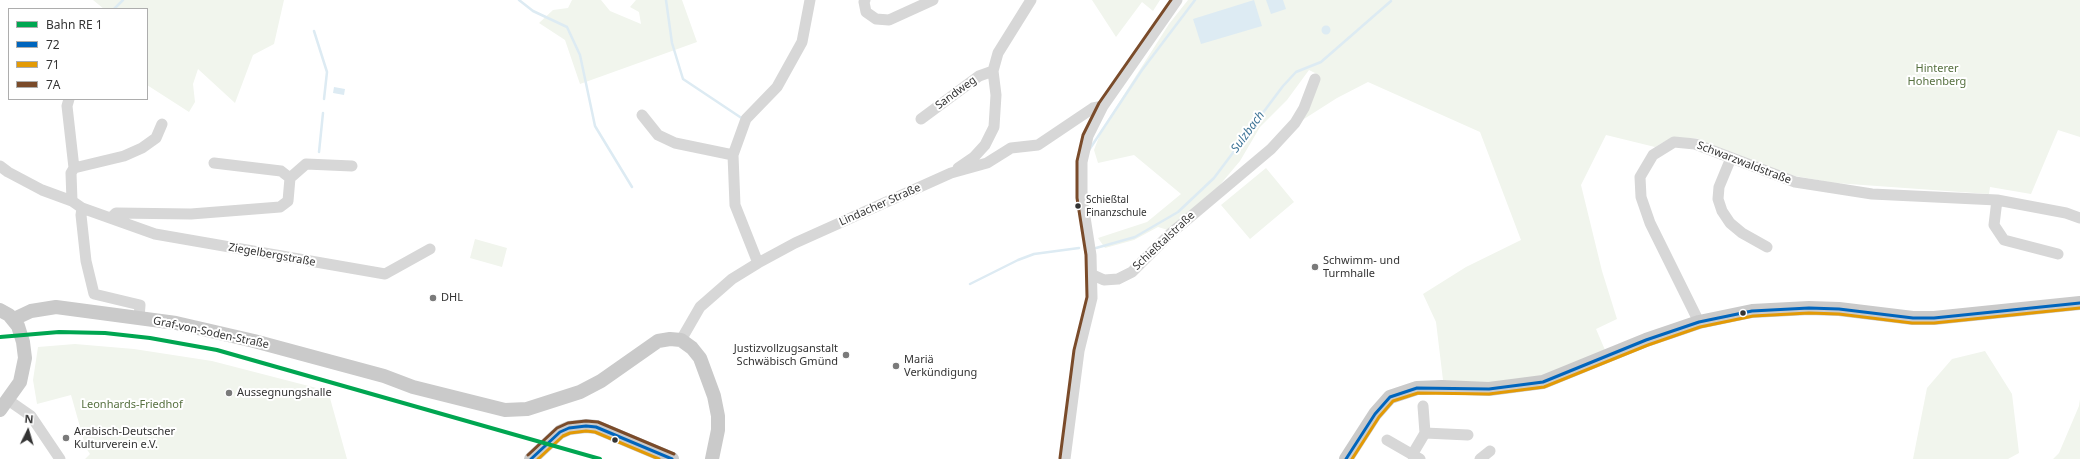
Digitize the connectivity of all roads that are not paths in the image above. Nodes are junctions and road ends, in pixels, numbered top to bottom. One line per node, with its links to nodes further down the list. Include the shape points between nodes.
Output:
1 (810, 0): 13 (street, via 802,42 777,87 746,119)
2 (865, 0): 3 (street, via 866,12 876,19 889,20)
3 (933, 0)
4 (1032, 0): 6 (street, Sandweg, via 998,54)
5 (1177, 0): 9 (street)
6 (993, 71): 11 (street, Sandweg, via 978,76); 19 (street, Sandweg, via 996,95 994,127 986,145)
7 (1315, 79): 30 (street, Schießtalstraße, via 1295,123 1271,149 1170,234 1132,272 1118,279 1104,280)
8 (69, 100): 18 (street, via 67,106)
9 (1103, 106): 19 (street, Lindacher Straße, via 1093,108 1038,145 1011,148 987,163); 30 (street, via 1088,136 1082,162 1082,198)
10 (642, 115): 13 (street, via 658,135)
11 (921, 119)
12 (162, 124): 18 (street, via 156,138 142,148 124,156)
13 (733, 155): 29 (street, via 735,205)
14 (1731, 158): 21 (street, Schwarzwaldstraße, via 1795,182 1872,194); 26 (street, via 1719,187 1718,199 1722,211 1736,228); 35 (street, Schwarzwaldstraße, via 1695,144 1674,142 1653,155 1640,177 1641,197 1650,223)
15 (214, 163): 20 (street, via 282,171)
16 (0, 166): 22 (street, Ziegelbergstraße, via 42,190)
17 (352, 166): 20 (street, via 306,164)
18 (74, 168): 22 (street, via 71,173)
19 (951, 173): 29 (street, Lindacher Straße, via 795,243)
20 (290, 178): 24 (street, via 288,201 280,207 190,214 116,213)
21 (1998, 200): 25 (street, Schwarzwaldstraße); 28 (street, via 1994,226 2004,240)
22 (72, 201): 23 (street, Ziegelbergstraße)
23 (82, 208): 24 (street, Ziegelbergstraße); 33 (street, via 86,261 94,294 140,305)
24 (111, 218): 27 (street, Ziegelbergstraße, via 155,234 385,274)
25 (2080, 218)
26 (1767, 247)
27 (430, 249)
28 (2058, 254)
29 (758, 263): 36 (street, Lindacher Straße, via 732,280 700,307)
30 (1093, 275): 48 (street, via 1092,298 1073,388)
31 (2080, 303): 35 (main road, via 1934,318 1809,308 1752,311)
32 (0, 310): 34 (main road)
33 (140, 318): 34 (main road, Graf-von-Soden-Straße, via 56,306 31,311); 36 (main road, Graf-von-Soden-Straße, via 217,331 384,376 413,387 505,410 527,409 580,392 601,381 658,341)
34 (14, 319): 37 (main road, via 21,333 25,358 20,382)
35 (1699, 322): 49 (main road, via 1646,340 1543,382 1489,390 1417,388 1390,397 1375,414)
36 (681, 340): 47 (main road, via 700,358 714,396 718,430)
37 (4, 405): 44 (street, via 32,416)
38 (1423, 406): 39 (street)
39 (1424, 433): 40 (street); 43 (street)
40 (1468, 435)
41 (1387, 440): 43 (street)
42 (1490, 451): 50 (street)
43 (1416, 457)
44 (60, 459)
45 (531, 459): 46 (main road, via 560,432 586,426 596,427)
46 (672, 459)
47 (712, 459)
48 (1065, 459)
49 (1346, 459)
50 (1480, 459)

